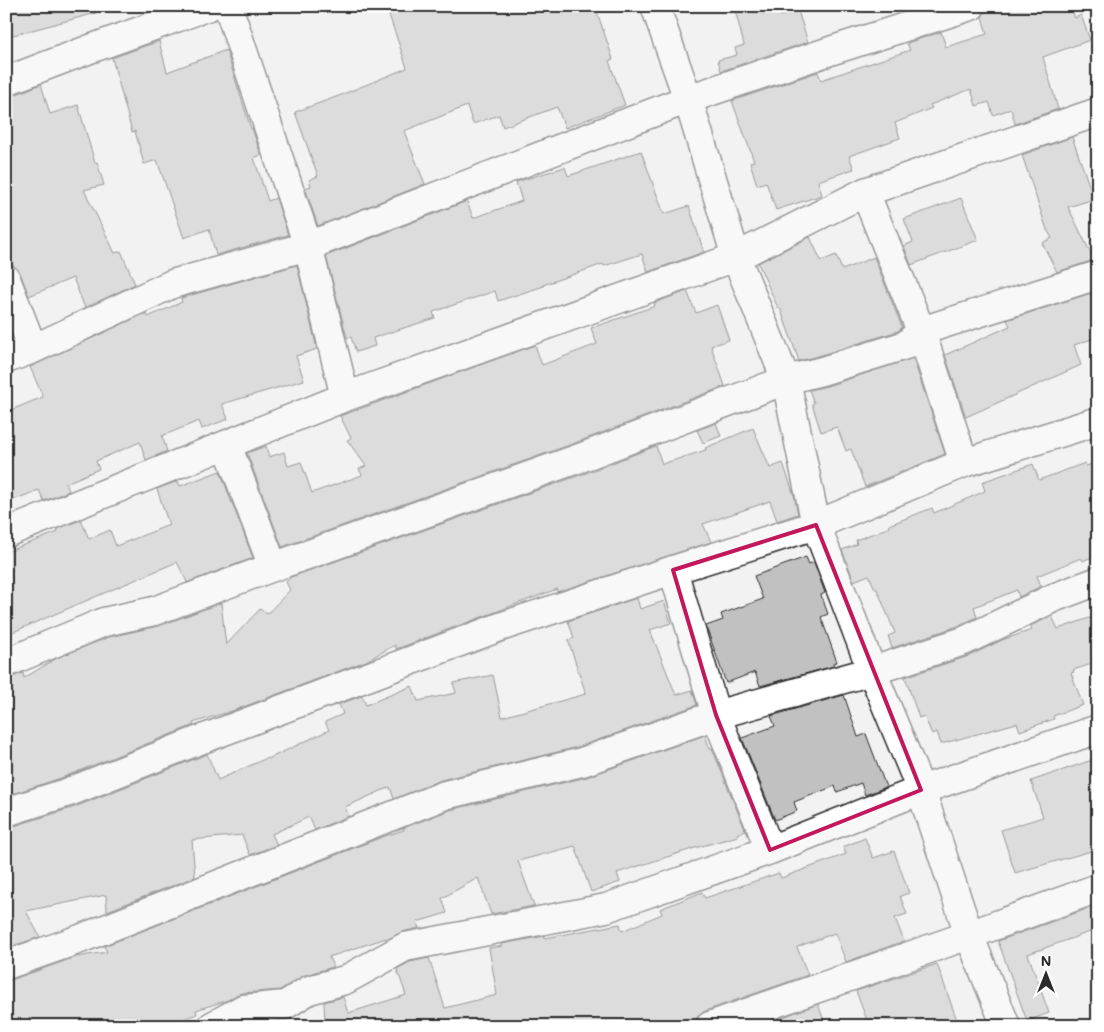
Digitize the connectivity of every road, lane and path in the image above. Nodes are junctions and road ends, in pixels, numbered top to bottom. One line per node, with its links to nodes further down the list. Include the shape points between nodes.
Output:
1 (209, 6): 5 (street)
2 (228, 6): 9 (street)
3 (655, 6): 6 (street)
4 (971, 6): 6 (street)
5 (6, 81)
6 (688, 99): 9 (street); 10 (street)
7 (1098, 112): 8 (street)
8 (865, 192): 10 (street); 13 (street)
9 (308, 246): 14 (street, via 172,284); 17 (street)
10 (736, 257): 16 (street); 17 (street)
11 (1098, 274): 13 (street)
12 (6, 278): 14 (street)
13 (921, 331): 16 (street, via 906,345); 20 (street)
14 (33, 350): 15 (street)
15 (6, 359)
16 (786, 380): 21 (street); 23 (street, via 580,458)
17 (345, 396): 19 (street)
18 (1098, 421): 20 (street)
19 (226, 445): 22 (street); 23 (street)
20 (964, 463): 21 (street)
21 (816, 525): 24 (street); 27 (street)
22 (6, 533)
23 (272, 567): 26 (street, via 154,611 104,622)
24 (673, 570): 28 (street); 31 (street, via 500,627 69,792)
25 (1098, 581): 27 (street, via 1053,598 964,641)
26 (6, 663)
27 (872, 671): 28 (street); 30 (street)
28 (716, 715): 32 (street); 35 (street, via 582,762 445,795)
29 (1098, 729): 30 (street)
30 (921, 790): 32 (street); 34 (street)
31 (6, 812)
32 (770, 850): 36 (street, via 606,908 405,947 345,980 309,990 285,1005 243,1009)
33 (1098, 888): 34 (street)
34 (969, 935): 37 (street); 38 (street)
35 (6, 965)
36 (212, 1026)
37 (710, 1026)
38 (1006, 1026)

